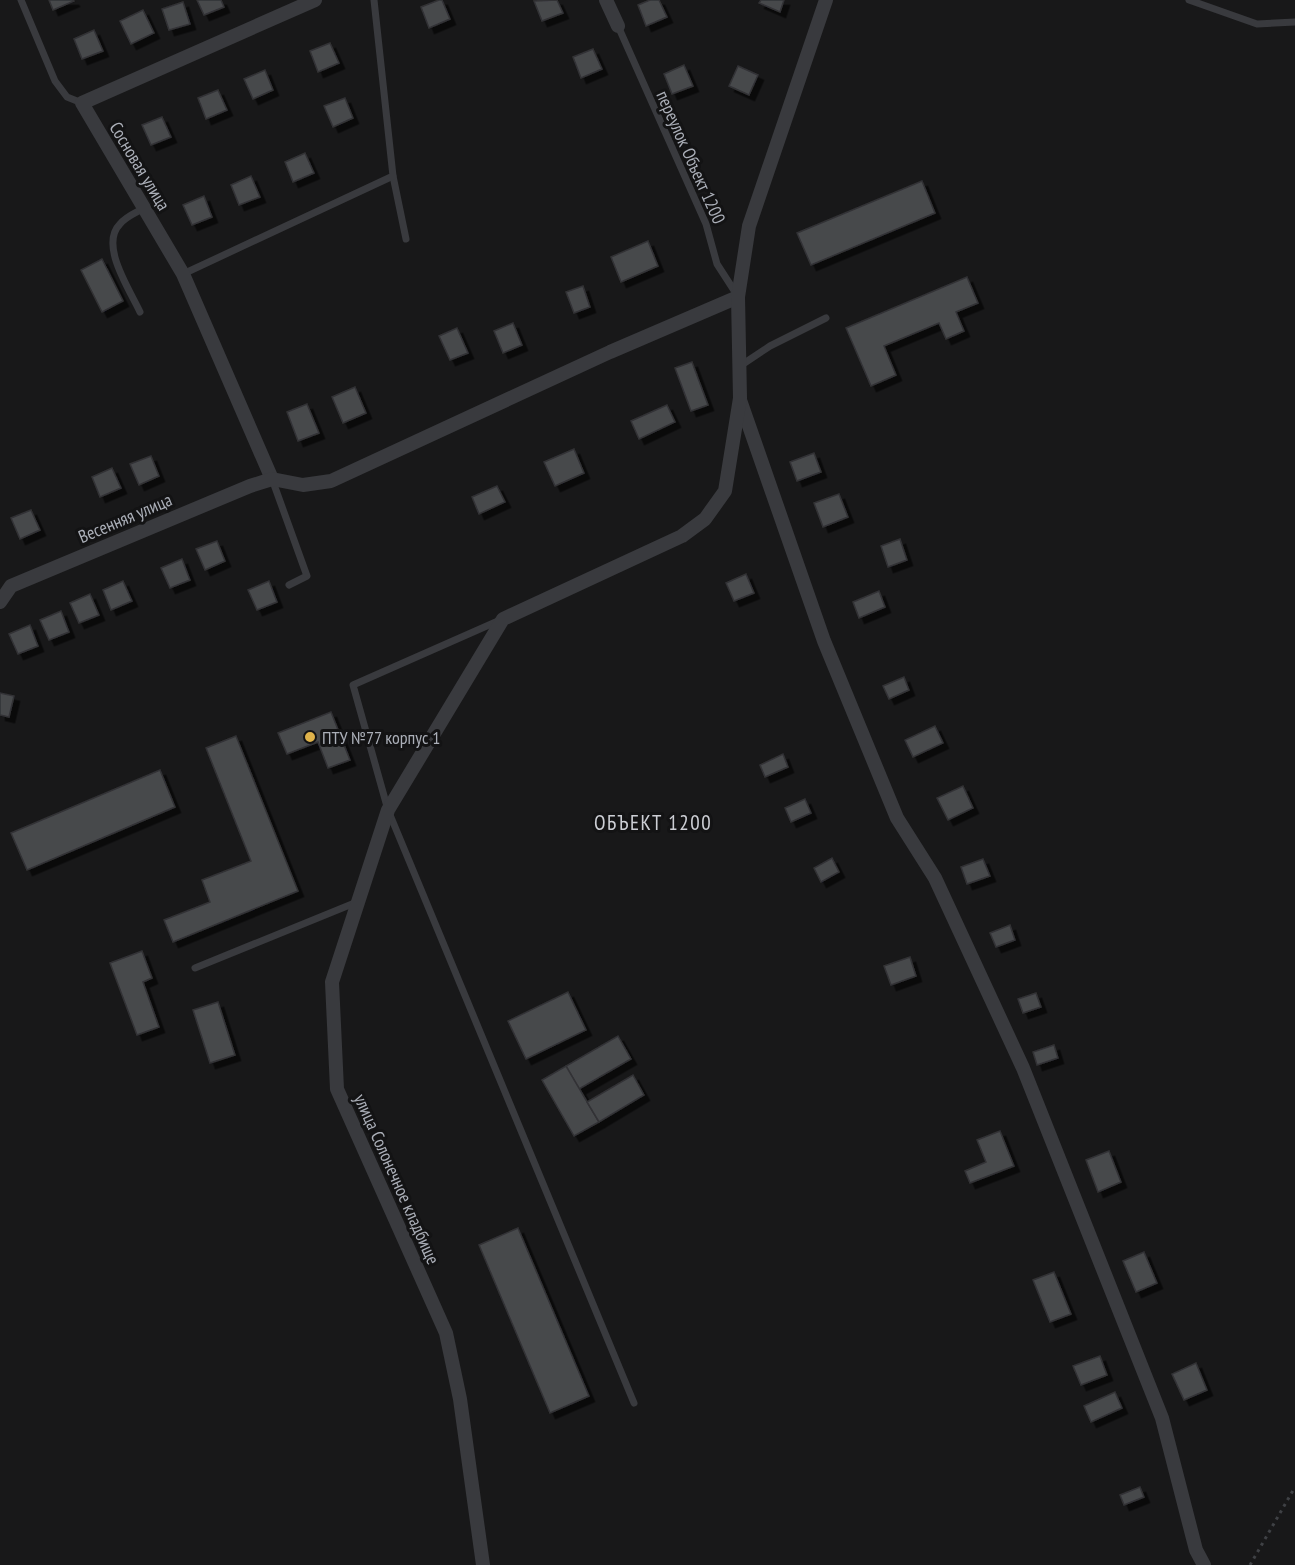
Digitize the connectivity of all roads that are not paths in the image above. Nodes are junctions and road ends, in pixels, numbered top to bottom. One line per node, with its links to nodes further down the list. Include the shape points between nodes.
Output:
1 (21, 0): 9 (lane, via 55,81 67,97)
2 (315, 0): 9 (street)
3 (374, 0): 10 (lane)
4 (606, 0): 8 (street)
5 (826, 0): 14 (street, via 749,226)
6 (1190, 0): 7 (lane, via 1257,24)
7 (1295, 22)
8 (618, 26): 14 (lane, переулок Объект 1200, via 706,224 717,264)
9 (82, 103): 11 (street, Сосновая улица)
10 (393, 176): 12 (lane); 13 (lane)
11 (144, 208): 13 (street, Сосновая улица); 15 (lane, via 120,224 112,236 114,259)
12 (406, 239)
13 (183, 274): 19 (street, Сосновая улица)
14 (738, 297): 17 (street); 19 (street, via 331,481 303,486)
15 (140, 312)
16 (826, 318): 17 (lane)
17 (740, 366): 18 (street)
18 (740, 398): 22 (street, via 725,490 705,519 682,536); 28 (street, via 824,641 892,807 935,878 1023,1068 1154,1396 1173,1452 1196,1550)
19 (272, 479): 20 (lane, via 307,576); 21 (street, Весенняя улица, via 11,586)
20 (289, 585)
21 (0, 602)
22 (503, 619): 23 (street, улица Солонечное кладбище); 23 (lane, via 352,685)
23 (388, 810): 24 (street, улица Солонечное кладбище); 26 (lane)
24 (357, 902): 25 (lane); 27 (street, улица Солонечное кладбище, via 332,982 337,1089 447,1333)
25 (195, 968)
26 (634, 1403)
27 (483, 1565)
28 (1204, 1565)

